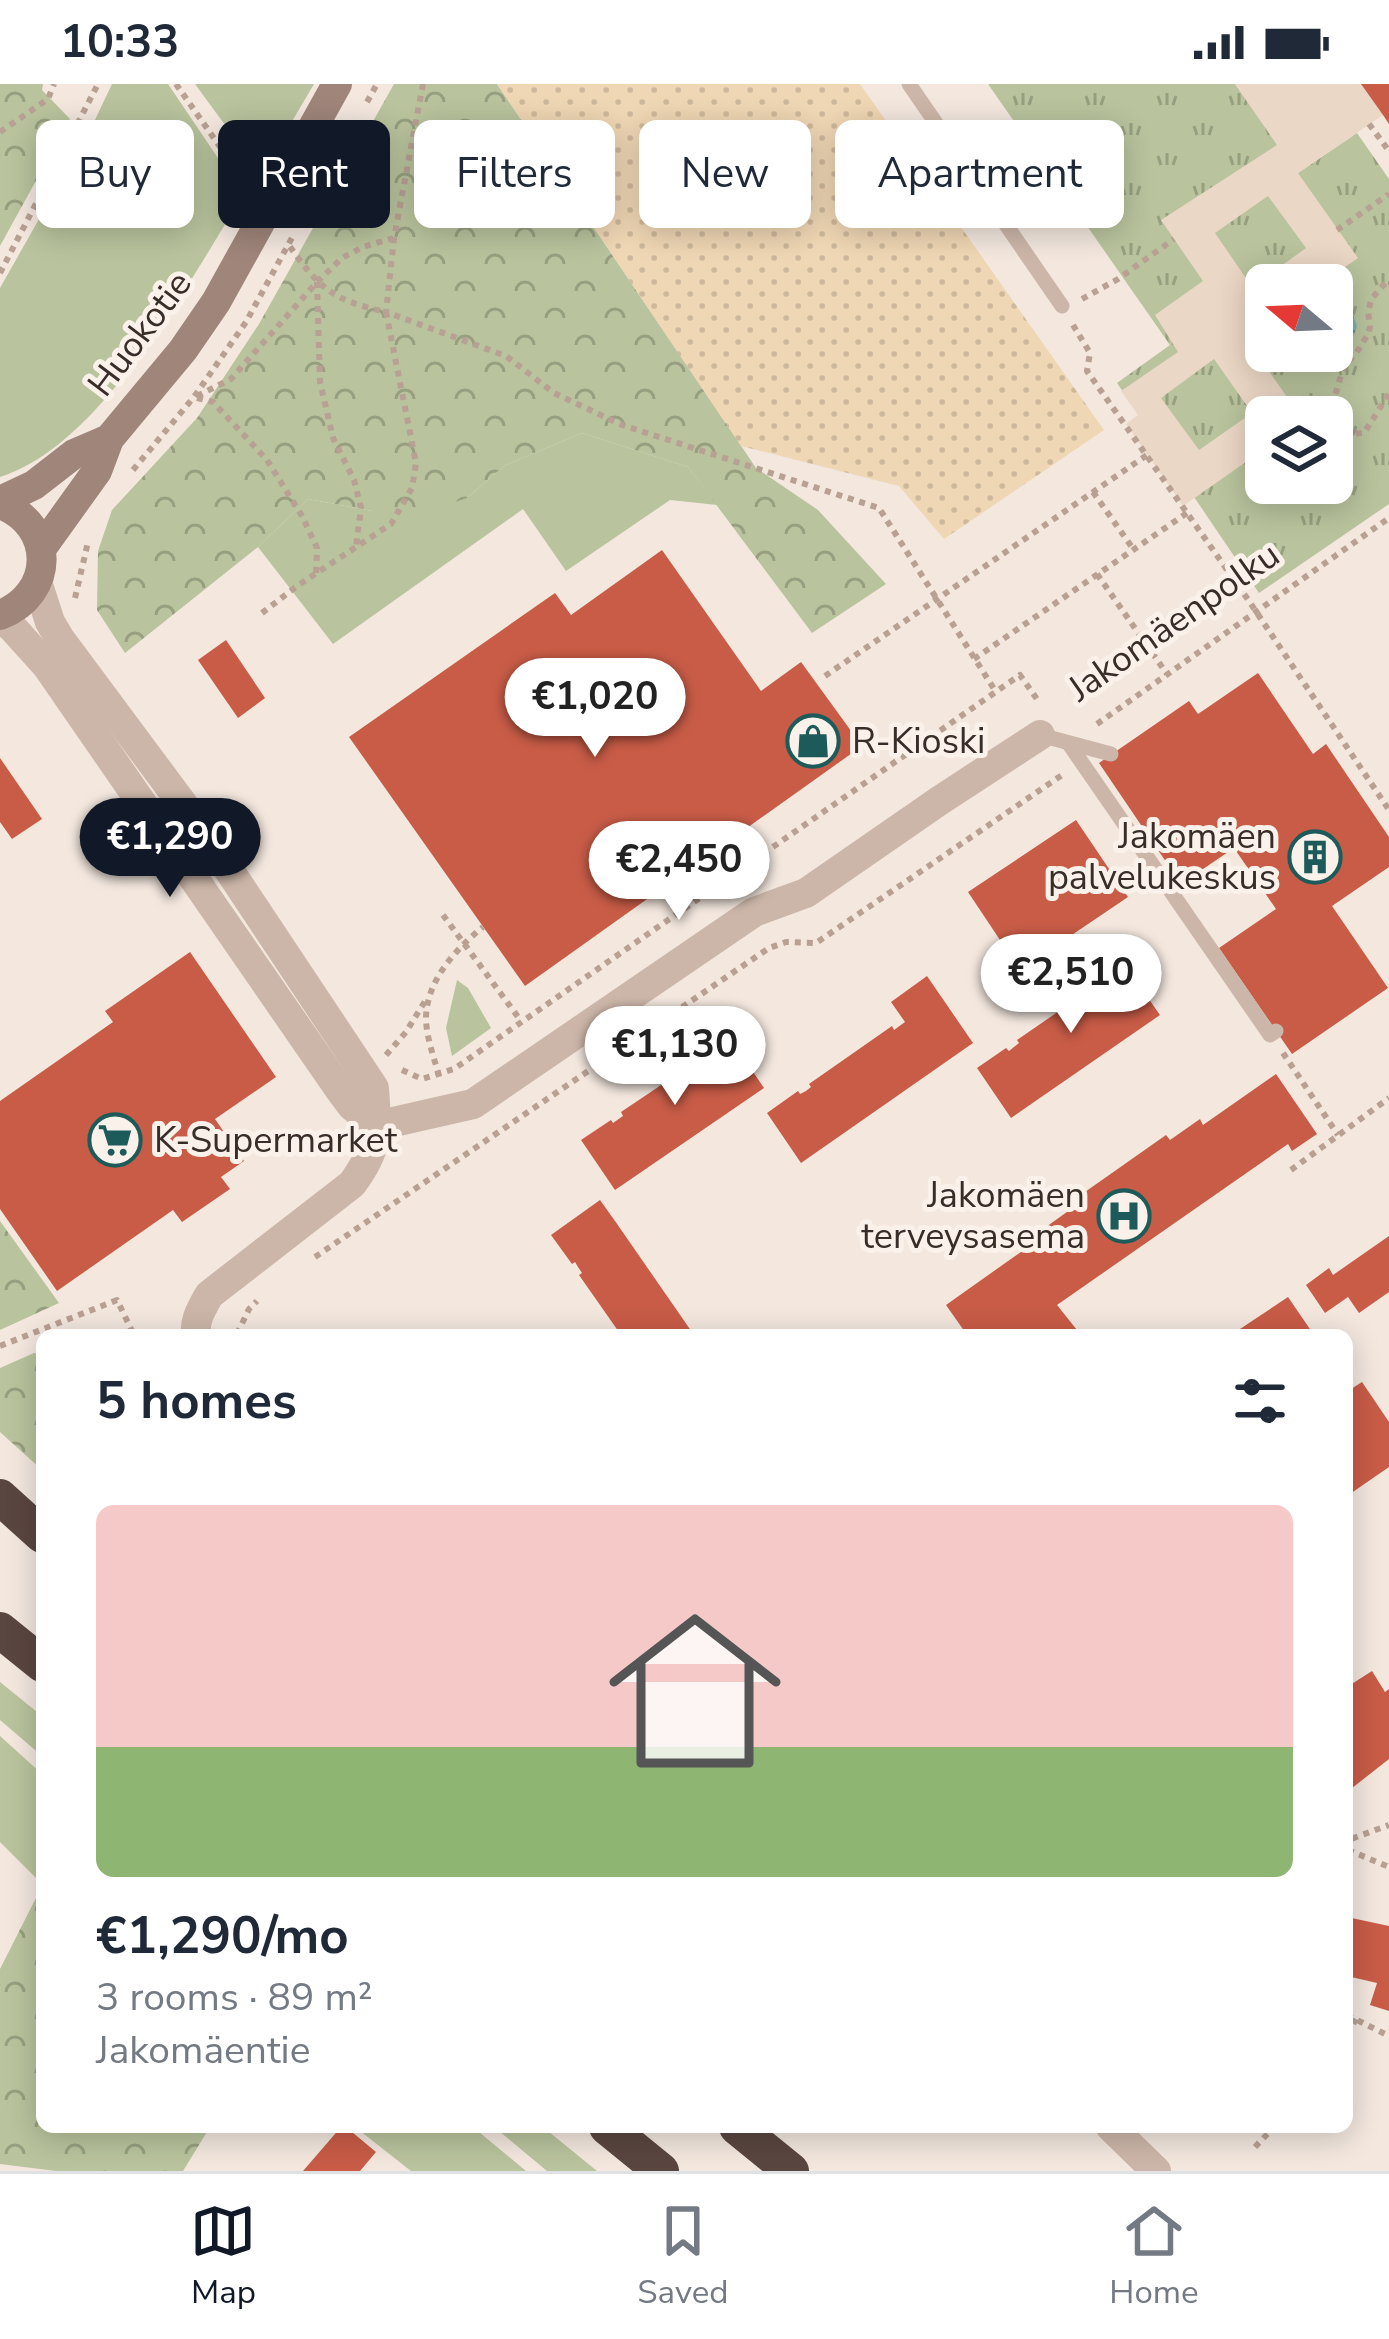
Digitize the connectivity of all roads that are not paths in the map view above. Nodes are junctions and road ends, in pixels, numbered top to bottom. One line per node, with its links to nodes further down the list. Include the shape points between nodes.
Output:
1 (337, 84): 4 (main road, Huokotie, via 216,302)
2 (909, 84): 3 (lane)
3 (1062, 307)
4 (110, 439): 5 (main road, Huokotie); 6 (main road, Huokotie)
5 (0, 502): 6 (main road, via 33,527)
6 (41, 549): 7 (main road)
7 (37, 582): 8 (main road); 12 (street, via 60,639 366,1072)
8 (0, 617): 12 (street, via 46,666 340,1090)
9 (1054, 740): 10 (lane); 11 (lane, via 1082,763); 12 (street, Jakomäenpolku, via 939,801 806,893 754,912 473,1104)
10 (1111, 754)
11 (1273, 1033)
12 (376, 1126): 13 (street, via 374,1148 352,1184 209,1295)
13 (195, 1329)
14 (0, 1497): 15 (highway)
15 (36, 1530)
16 (0, 1630): 17 (highway)
17 (36, 1659)
18 (615, 2133): 21 (highway)
19 (744, 2133): 22 (highway)
20 (1117, 2133): 23 (street)
21 (661, 2171)
22 (791, 2171)
23 (1156, 2171)

